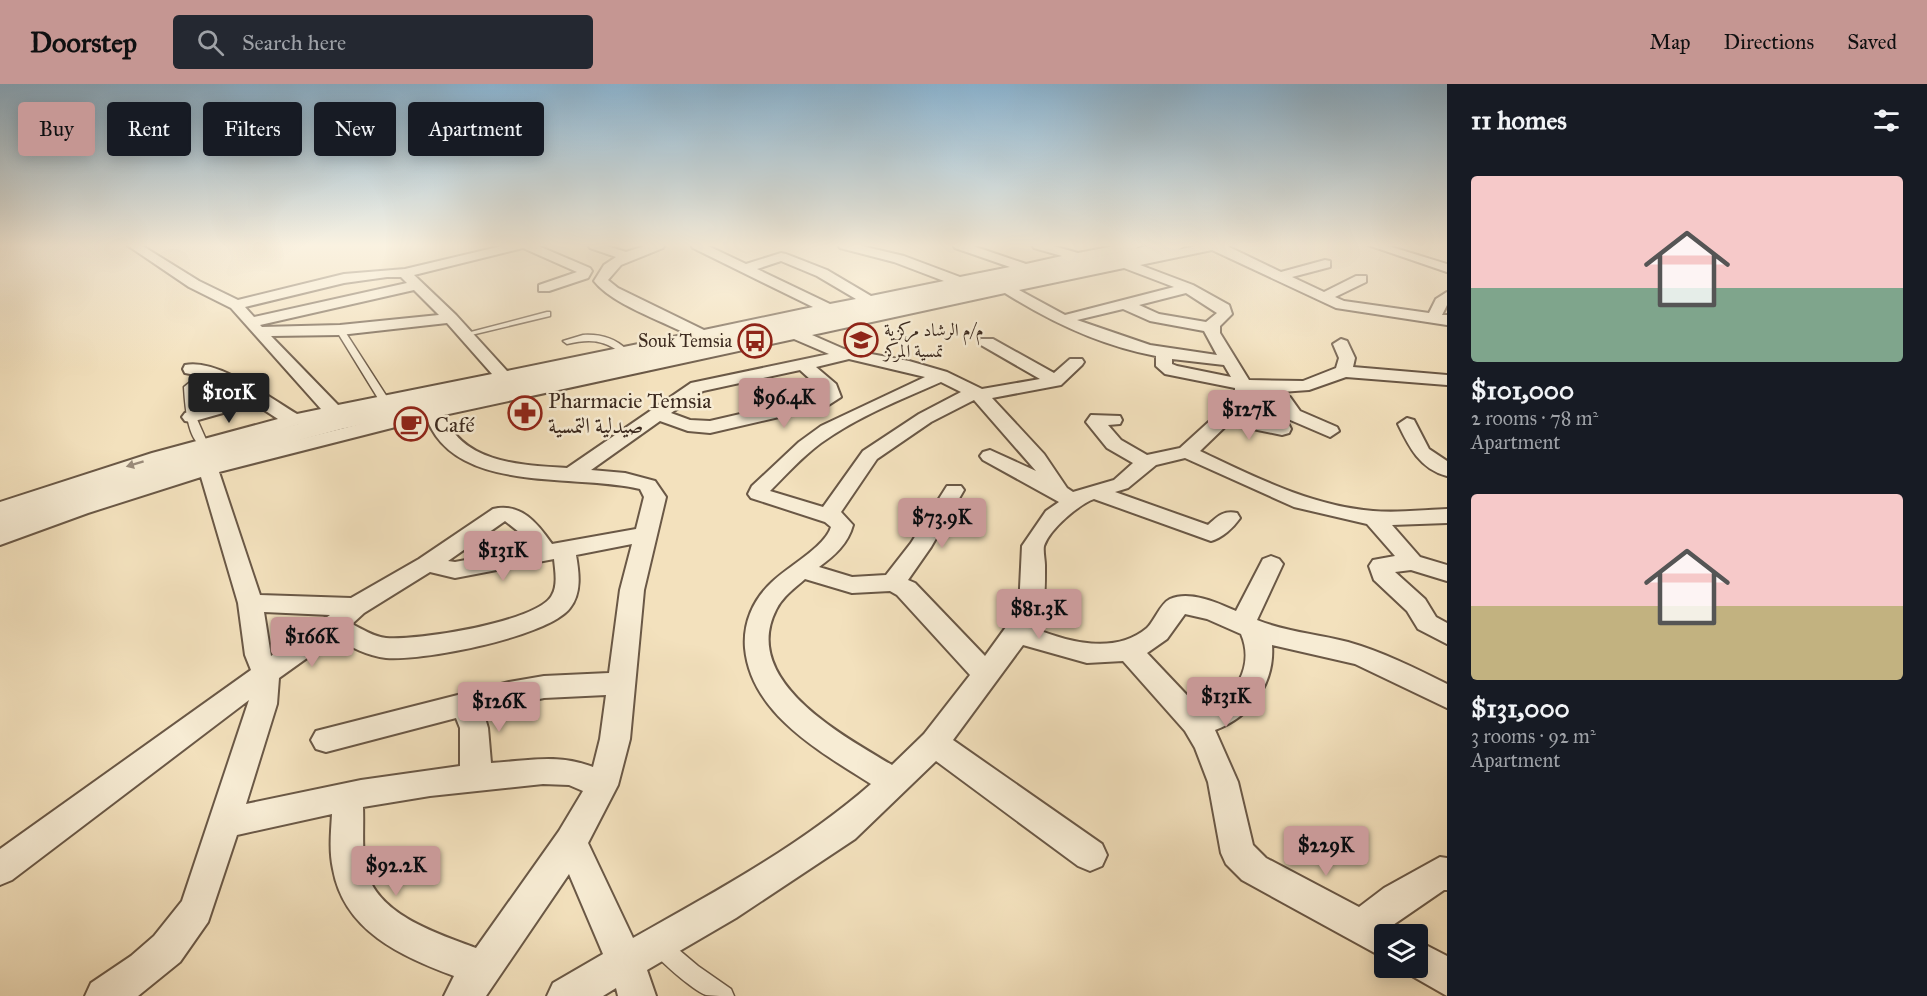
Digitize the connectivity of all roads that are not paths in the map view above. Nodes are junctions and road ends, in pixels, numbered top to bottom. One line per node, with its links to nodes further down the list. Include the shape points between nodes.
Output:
1 (201, 288): 19 (street)
2 (312, 288): 19 (street)
3 (407, 288): 27 (street)
4 (420, 288): 23 (street)
5 (607, 288): 36 (street)
6 (786, 288): 21 (street)
7 (847, 288): 17 (street)
8 (920, 288): 17 (street)
9 (964, 288): 21 (main road)
10 (976, 288): 30 (street)
11 (1024, 288): 25 (street, via 1026,301)
12 (1188, 288): 18 (street); 28 (street, via 1226,312)
13 (1299, 288): 16 (street)
14 (1343, 288): 16 (street)
15 (1447, 296): 24 (street, via 1436,309)
16 (1322, 298): 20 (street)
17 (866, 299): 21 (street)
18 (1123, 303): 25 (street); 31 (street)
19 (236, 305): 27 (street)
20 (1341, 305): 24 (street); 26 (street)
21 (832, 311): 30 (main road); 36 (street)
22 (547, 314): 32 (lane)
23 (451, 318): 29 (street); 32 (street)
24 (1441, 318)
25 (1065, 319): 31 (street)
26 (1341, 322)
27 (255, 327): 29 (street); 55 (street)
28 (1212, 328): 31 (street); 40 (street)
29 (340, 330): 53 (lane)
30 (786, 330): 36 (main road); 39 (street)
31 (1146, 332): 38 (street)
32 (467, 334): 46 (street)
33 (567, 341): 37 (lane, via 596,336)
34 (987, 342): 48 (street)
35 (1341, 344): 44 (street, via 1347,358)
36 (682, 345): 37 (street); 46 (main road); 50 (street); 54 (street)
37 (623, 350): 46 (street)
38 (1164, 352): 40 (street); 49 (street, via 1164,366 1171,370)
39 (849, 355): 42 (street); 45 (street)
40 (1228, 361): 49 (street)
41 (1076, 362): 48 (street)
42 (804, 365): 50 (street); 56 (street, via 830,388 832,397 710,427 688,425)
43 (197, 371): 52 (street, via 216,374); 57 (lane, via 189,387)
44 (1344, 372): 47 (street); 49 (street, via 1314,384)
45 (941, 376): 51 (street); 76 (street, via 829,430 759,490 762,497)
46 (505, 380): 54 (main road)
47 (1447, 380)
48 (1055, 381): 51 (street)
49 (1251, 384): 58 (street, via 1245,396); 63 (street, via 1284,401 1294,415)
50 (697, 387): 56 (street)
51 (978, 394): 74 (street, via 1037,458); 76 (street, via 954,401 882,445 850,481)
52 (257, 398): 57 (street); 59 (street)
53 (384, 400): 54 (street); 55 (street)
54 (430, 401): 68 (main road, via 268,439); 70 (street, via 448,440 484,462 515,470)
55 (333, 411): 59 (street)
56 (656, 414): 70 (street)
57 (191, 417): 64 (lane)
58 (1223, 417): 62 (street); 65 (street)
59 (294, 420): 64 (street)
60 (1113, 420): 67 (street, via 1095,422 1114,444)
61 (1407, 424): 69 (street, via 1420,452)
62 (1282, 429)
63 (1330, 431)
64 (203, 444): 68 (street)
65 (1186, 452): 67 (street); 79 (street, via 1305,502)
66 (990, 456): 74 (street)
67 (1146, 462): 72 (street, via 1121,484)
68 (178, 467): 73 (main road); 82 (street); 90 (street)
69 (1447, 470)
70 (573, 473): 81 (street, via 625,477 652,487 655,497)
71 (954, 490): 89 (street)
72 (1097, 493): 74 (street); 78 (street, via 1211,534)
73 (54, 497): 75 (street); 80 (main road)
74 (1066, 497): 94 (street, via 1033,546 1033,598)
75 (0, 509)
76 (828, 515): 87 (street, via 840,522 841,530)
77 (1447, 516): 79 (street)
78 (1229, 518)
79 (1374, 518): 84 (street)
80 (0, 524)
81 (647, 534): 83 (street); 99 (street, via 625,630)
82 (0, 538)
83 (555, 550): 85 (street, via 455,570); 85 (street, via 513,515 501,514); 92 (street, via 567,576 560,603 546,614 519,625 435,645 386,648)
84 (1412, 562): 88 (street); 95 (street, via 1381,566 1380,570 1416,605 1427,622)
85 (427, 564): 91 (street)
86 (1271, 564): 93 (street)
87 (801, 570): 89 (street, via 852,585); 106 (street, via 772,596 758,626 757,644 766,682 805,722)
88 (1447, 573)
89 (893, 583): 98 (street, via 906,590)
90 (250, 603): 91 (street); 97 (street, via 256,645)
91 (355, 607): 92 (street)
92 (334, 626): 97 (street)
93 (1248, 626): 96 (street, via 1179,605 1153,637); 100 (street, via 1360,655 1388,665); 102 (street, via 1260,648 1259,668 1252,685 1228,713)
94 (1018, 632): 96 (street, via 1070,650); 98 (street)
95 (1447, 635)
96 (1128, 650): 102 (street)
97 (266, 673): 109 (street, via 263,704); 112 (street)
98 (987, 675): 104 (street)
99 (622, 683): 101 (street, via 544,687); 107 (street, via 615,739)
100 (1447, 697)
101 (466, 704): 103 (street); 105 (street, via 474,728)
102 (1195, 723): 114 (street, via 1223,782 1238,853 1254,869)
103 (326, 740)
104 (934, 743): 106 (street); 111 (street)
105 (476, 776): 107 (street, via 568,772); 108 (street, via 391,787)
106 (895, 783): 115 (street, via 844,828 798,860)
107 (603, 785): 110 (street)
108 (347, 798): 109 (street); 119 (street, via 350,870 364,903)
109 (224, 823): 120 (street, via 196,910 185,930 165,954)
110 (571, 842): 116 (street); 119 (street)
111 (1090, 855)
112 (0, 869)
113 (1447, 874): 114 (street, via 1440,873 1396,900)
114 (1373, 934)
115 (658, 945): 116 (street); 123 (lane)
116 (626, 963): 121 (street); 122 (street)
117 (1428, 965): 118 (street)
118 (1447, 977)
119 (473, 983)
120 (104, 996)
121 (566, 996)
122 (637, 996)
123 (723, 996)

